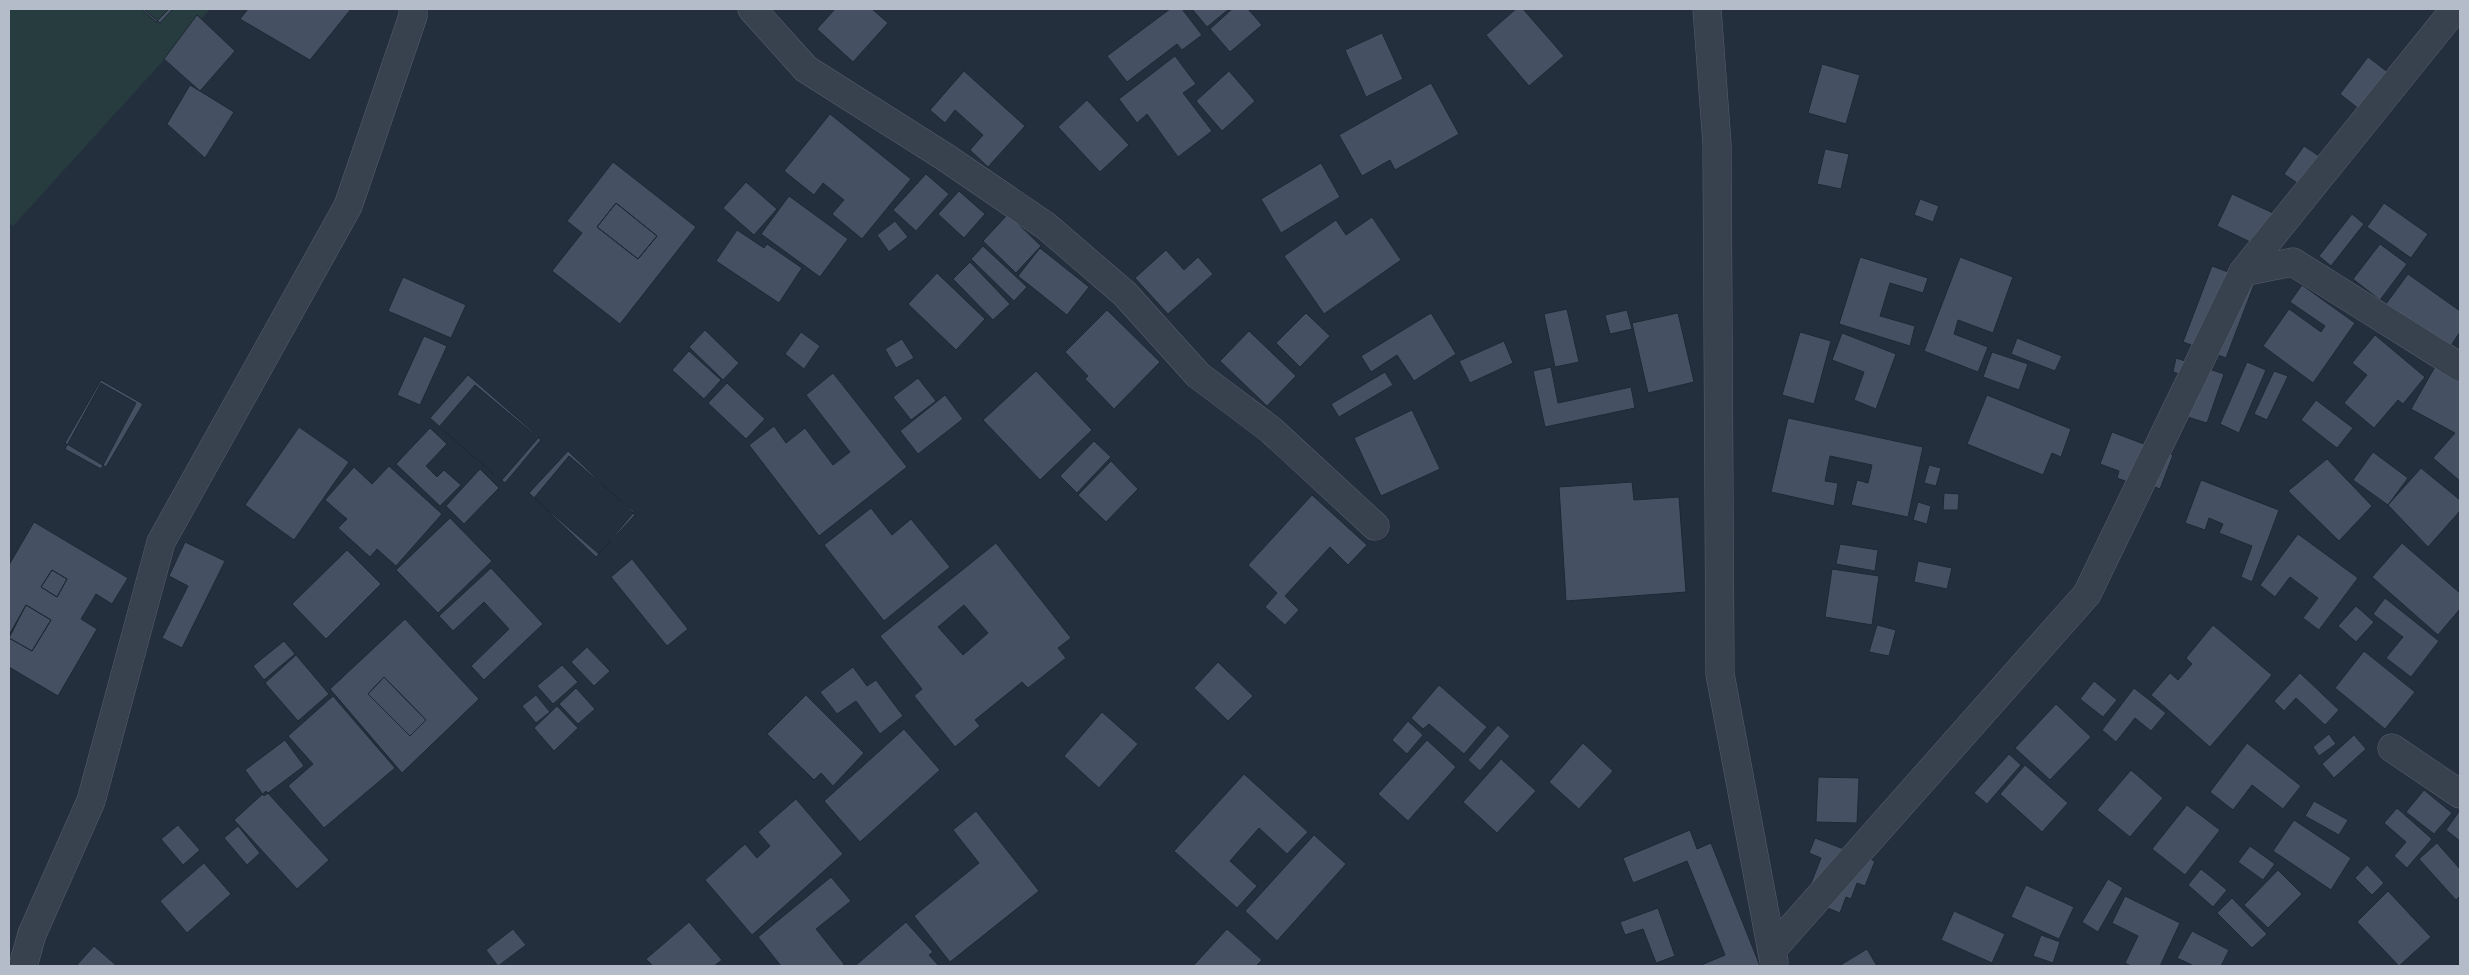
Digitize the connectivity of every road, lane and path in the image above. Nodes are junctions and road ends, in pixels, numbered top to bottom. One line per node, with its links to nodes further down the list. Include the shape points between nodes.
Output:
1 (413, 9): 11 (street, via 348,206 160,542 91,801 32,934)
2 (752, 9): 7 (street, via 806,69 1046,226 1125,294 1198,375 1272,430)
3 (1707, 9): 10 (street, via 1716,144 1720,674)
4 (2455, 9): 5 (street)
5 (2243, 272): 6 (street, via 2293,262); 10 (street, via 2087,594)
6 (2460, 367)
7 (1375, 526)
8 (2392, 748): 9 (street)
9 (2460, 794)
10 (1774, 958)
11 (23, 966)

